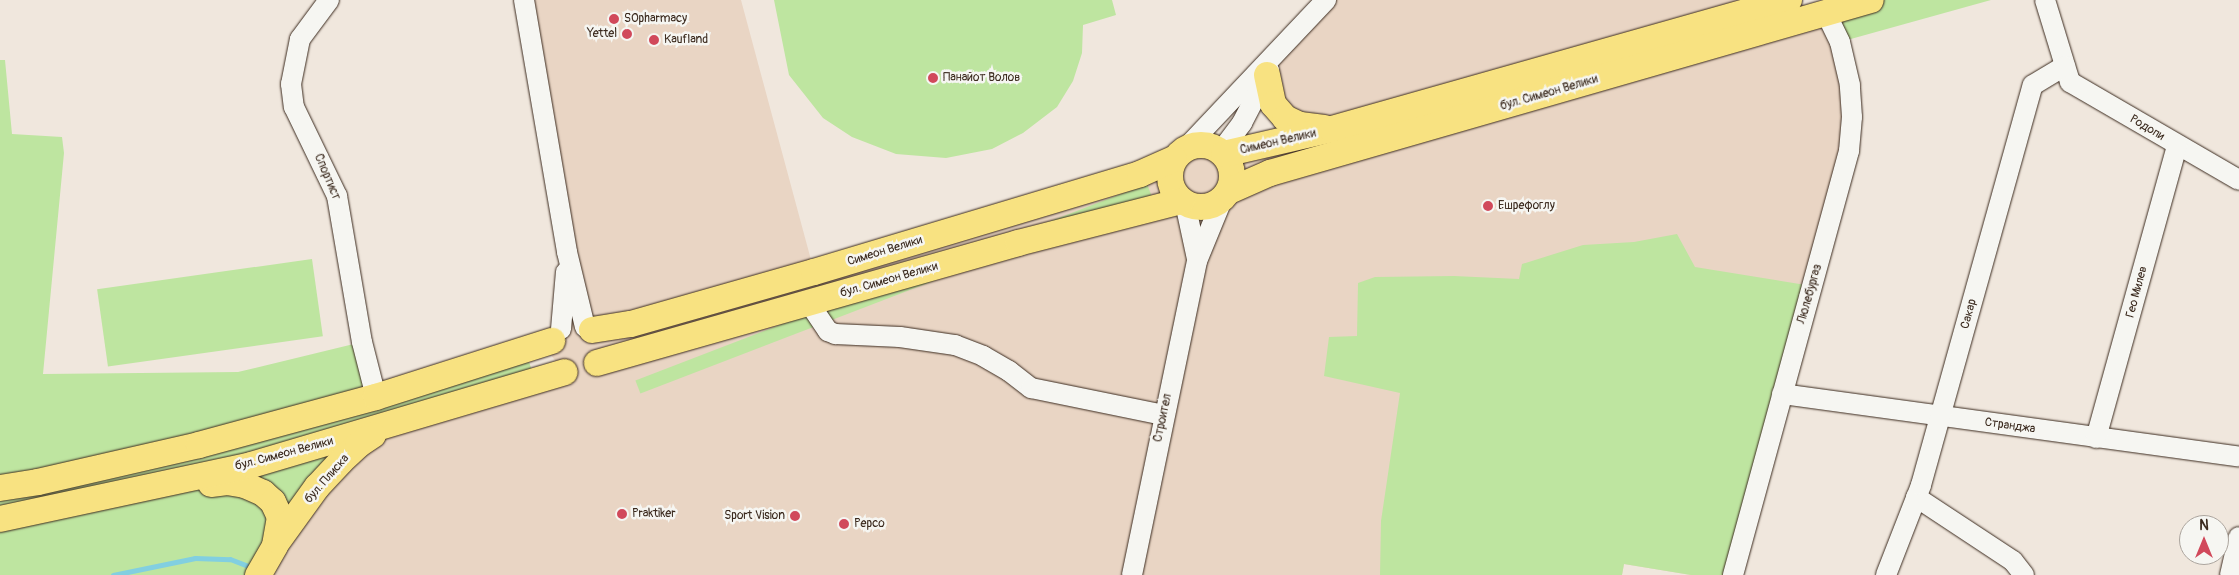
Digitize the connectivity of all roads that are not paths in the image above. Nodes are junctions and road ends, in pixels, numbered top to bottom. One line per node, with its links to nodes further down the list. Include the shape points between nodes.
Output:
1 (329, 0): 24 (street, Спортист, via 300,39 291,84 294,107 337,196 362,342)
2 (524, 0): 20 (street, via 567,252)
3 (1326, 0): 8 (street)
4 (1789, 0): 11 (main road, бул. Симеон Велики)
5 (1871, 0): 7 (main road, бул. Симеон Велики)
6 (2044, 0): 9 (street, Родопи)
7 (1826, 13): 16 (main road, бул. Симеон Велики, via 1270,173); 23 (street, Люлебургаз, via 1840,42 1850,85 1849,151)
8 (1281, 47): 10 (street); 14 (street)
9 (2064, 66): 12 (street, Родопи, via 2070,82); 26 (street, Сакар, via 2033,85)
10 (1267, 75): 11 (main road, via 1273,104 1285,118 1300,125); 13 (street)
11 (1332, 129): 13 (main road, Симеон Велики)
12 (2178, 146): 15 (street, Родопи); 28 (street, Гео Милев)
13 (1223, 153): 14 (main road, via 1204,144); 16 (main road, via 1233,172)
14 (1180, 154): 17 (main road, via 1170,170 1170,182); 20 (main road, Симеон Велики, via 1140,174 823,269 631,324)
15 (2239, 180)
16 (1225, 196): 17 (main road, via 1204,208); 18 (street)
17 (1184, 202): 18 (street); 19 (main road, бул. Симеон Велики, via 1018,243)
18 (1197, 261): 25 (street, Строител)
19 (809, 303): 21 (main road, бул. Симеон Велики); 25 (street, via 828,331 835,334 900,337 955,345 983,356 1031,388)
20 (573, 332): 21 (main road, via 600,349); 22 (main road, via 550,348 554,362); 24 (main road)
21 (597, 362): 22 (main road, via 579,375)
22 (564, 372): 27 (main road, бул. Симеон Велики)
23 (1782, 394): 26 (street, Странджа); 38 (street, Люлебургаз)
24 (376, 397): 30 (main road, via 199,445)
25 (1164, 415): 37 (street, Строител)
26 (1941, 416): 28 (street, Странджа); 32 (street, Сакар)
27 (392, 424): 31 (main road, бул. Симеон Велики, via 251,465); 35 (main road, бул. Плиска, via 358,445 340,462 317,487)
28 (2096, 438): 29 (street, Странджа)
29 (2239, 457)
30 (0, 488)
31 (109, 496): 33 (main road, бул. Симеон Велики); 35 (main road, via 227,482 245,485 264,493 274,502 280,517)
32 (1916, 497): 39 (street, Сакар); 40 (street, via 2013,561)
33 (0, 519)
34 (2239, 537): 41 (street)
35 (275, 546): 36 (main road, бул. Плиска)
36 (258, 575)
37 (1132, 575)
38 (1733, 575)
39 (1886, 575)
40 (2024, 575)
41 (2230, 575)

